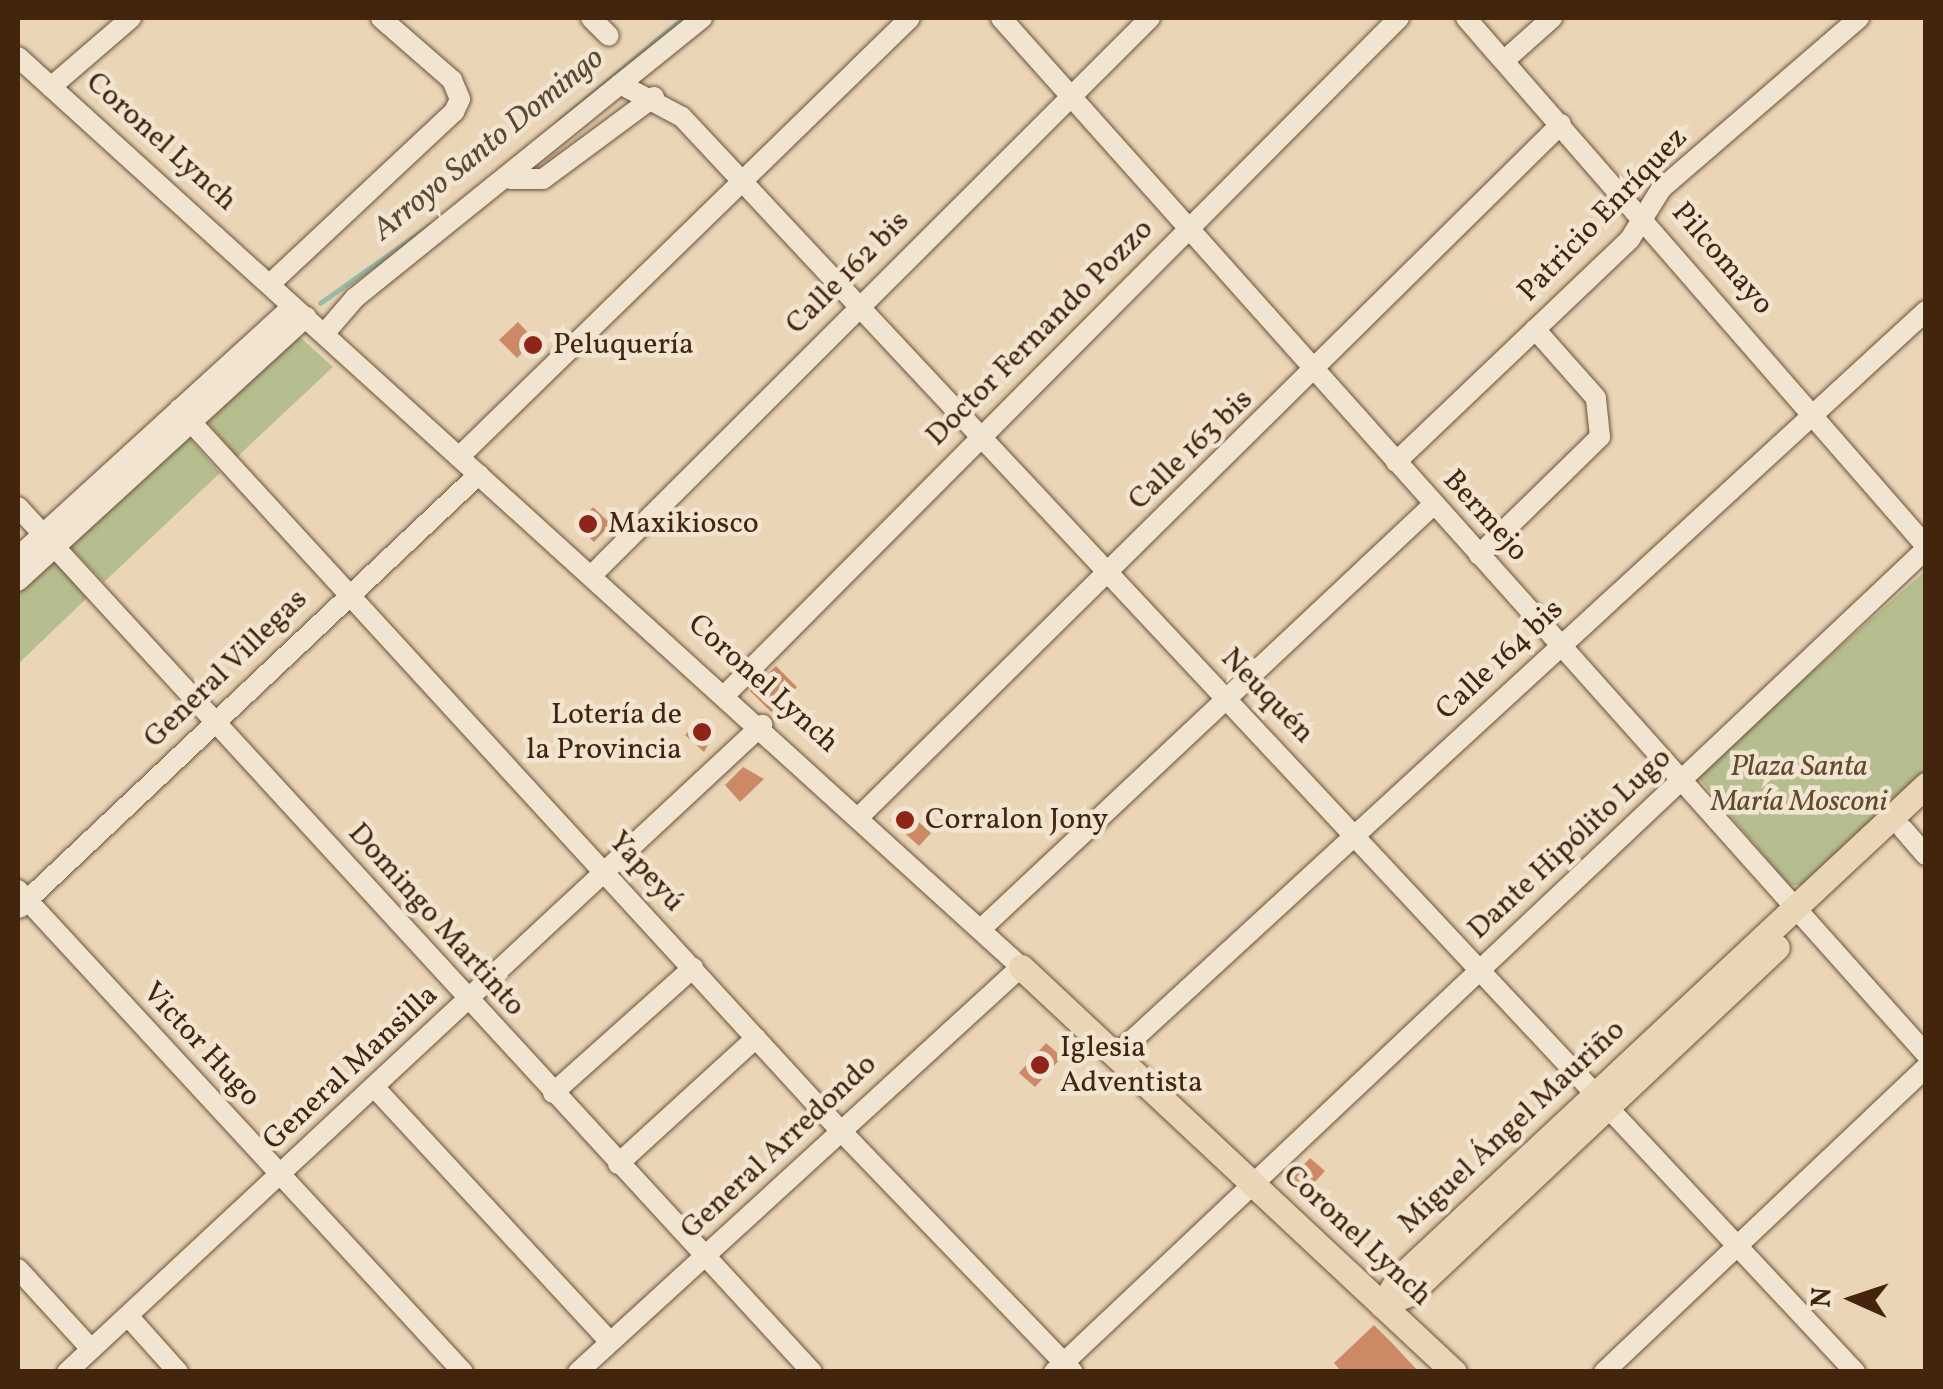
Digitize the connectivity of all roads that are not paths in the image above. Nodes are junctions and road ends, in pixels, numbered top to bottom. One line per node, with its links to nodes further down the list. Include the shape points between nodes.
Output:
1 (131, 18): 16 (street)
2 (381, 18): 24 (street, via 452,80 460,99 450,118)
3 (591, 18): 12 (street)
4 (702, 18): 15 (street)
5 (910, 18): 21 (street)
6 (1001, 18): 18 (street, Bermejo)
7 (1150, 18): 18 (street, Calle 162 bis)
8 (1399, 18): 23 (street, Doctor Fernando Pozzo)
9 (1466, 18): 14 (street, Pilcomayo)
10 (1552, 18): 14 (street)
11 (1859, 18): 22 (street, Patricio Enríquez, via 1661,189)
12 (609, 36)
13 (18, 56): 16 (street, Coronel Lynch)
14 (1506, 59): 19 (street, Pilcomayo)
15 (620, 84): 17 (street, Neuquén); 20 (street)
16 (51, 87): 24 (street, Coronel Lynch)
17 (654, 97): 20 (street, via 543,179); 21 (street, Neuquén)
18 (1069, 98): 23 (street, Bermejo); 25 (street, Calle 162 bis)
19 (1561, 124): 22 (street, Pilcomayo); 30 (street, Calle 163 bis)
20 (510, 178): 29 (street, via 355,298)
21 (738, 180): 25 (street, Neuquén); 34 (street)
22 (1644, 216): 28 (street, Patricio Enríquez); 31 (street, Pilcomayo)
23 (1184, 230): 30 (street, Bermejo); 33 (street, Doctor Fernando Pozzo)
24 (270, 284): 26 (street, Coronel Lynch)
25 (855, 308): 33 (street, Neuquén); 43 (street, Calle 162 bis)
26 (300, 311): 29 (street, Coronel Lynch); 32 (street)
27 (1926, 311): 31 (street, Calle 164 bis)
28 (1535, 329): 35 (street, Patricio Enríquez); 41 (street, via 1596,398 1600,436)
29 (324, 334): 34 (street, Coronel Lynch)
30 (1312, 370): 35 (street, Bermejo); 44 (street, Calle 163 bis)
31 (1817, 412): 40 (street, Pilcomayo); 47 (street, Calle 164 bis)
32 (186, 416): 39 (street); 46 (street, Yapeyú)
33 (980, 437): 44 (street, Neuquén); 48 (street, Doctor Fernando Pozzo)
34 (459, 457): 36 (street, Coronel Lynch)
35 (1396, 462): 37 (street, Bermejo)
36 (479, 474): 43 (street, Coronel Lynch); 46 (street, General Villegas)
37 (1434, 504): 41 (street, Bermejo); 49 (street)
38 (18, 507): 39 (street, Domingo Martinto)
39 (48, 541): 42 (street); 45 (street); 50 (street, Domingo Martinto)
40 (1926, 547): 52 (street, Dante Hipólito Lugo)
41 (1479, 555): 47 (street, Bermejo)
42 (18, 557)
43 (593, 574): 48 (street, Coronel Lynch)
44 (1107, 574): 49 (street, Neuquén); 55 (street, Calle 163 bis)
45 (18, 581)
46 (349, 594): 50 (street, General Villegas); 59 (street, Yapeyú)
47 (1560, 645): 52 (street, Bermejo); 57 (street, Calle 164 bis)
48 (726, 694): 51 (street, Coronel Lynch)
49 (1231, 702): 57 (street, Neuquén); 62 (street)
50 (215, 721): 60 (street, General Villegas); 66 (street, Domingo Martinto)
51 (762, 726): 55 (street, Coronel Lynch); 59 (street, General Mansilla)
52 (1682, 780): 61 (street, Bermejo); 65 (street, Dante Hipólito Lugo)
53 (1926, 785): 61 (main road, Miguel Ángel Mauriño)
54 (1926, 808): 56 (main road, Miguel Ángel Mauriño)
55 (860, 816): 62 (street, Coronel Lynch)
56 (1903, 829): 58 (street); 61 (main road, Miguel Ángel Mauriño)
57 (1358, 834): 65 (street, Neuquén); 68 (street, Calle 164 bis)
58 (1926, 854)
59 (607, 872): 63 (street, Yapeyú); 66 (street, General Mansilla)
60 (21, 900): 76 (street, Victor Hugo)
61 (1802, 912): 69 (street, Bermejo); 73 (main road, Miguel Ángel Mauriño)
62 (981, 930): 64 (street, Coronel Lynch)
63 (693, 968): 67 (street, Yapeyú); 72 (street)
64 (1021, 968): 68 (main road, Coronel Lynch); 74 (street, General Arredondo)
65 (1481, 968): 73 (street, Neuquén); 77 (street, Dante Hipólito Lugo)
66 (467, 1000): 71 (street, General Mansilla); 72 (street, Domingo Martinto)
67 (756, 1038): 74 (street, Yapeyú); 75 (street)
68 (1116, 1054): 77 (main road, Coronel Lynch)
69 (1926, 1054)
70 (1926, 1068): 78 (street)
71 (376, 1088): 76 (street, General Mansilla); 83 (street)
72 (554, 1092): 75 (street, Domingo Martinto)
73 (1602, 1099): 78 (street, Neuquén); 81 (main road, Miguel Ángel Mauriño, via 1410,1293)
74 (840, 1130): 79 (street, General Arredondo); 85 (street, Yapeyú)
75 (618, 1164): 79 (street, Domingo Martinto)
76 (279, 1175): 82 (street, General Mansilla); 88 (street, Victor Hugo)
77 (1254, 1182): 81 (main road, Coronel Lynch); 85 (street, Dante Hipólito Lugo)
78 (1736, 1246): 92 (street); 93 (street, Neuquén)
79 (703, 1258): 83 (street, General Arredondo); 90 (street, Domingo Martinto)
80 (18, 1270): 84 (street)
81 (1382, 1305): 91 (main road, Coronel Lynch)
82 (128, 1316): 84 (street, General Mansilla); 87 (street)
83 (610, 1342): 89 (street, General Arredondo)
84 (91, 1349): 86 (street, General Mansilla)
85 (1064, 1368)
86 (67, 1372)
87 (178, 1372)
88 (464, 1372)
89 (578, 1372)
90 (812, 1372)
91 (1454, 1372)
92 (1604, 1372)
93 (1854, 1372)

